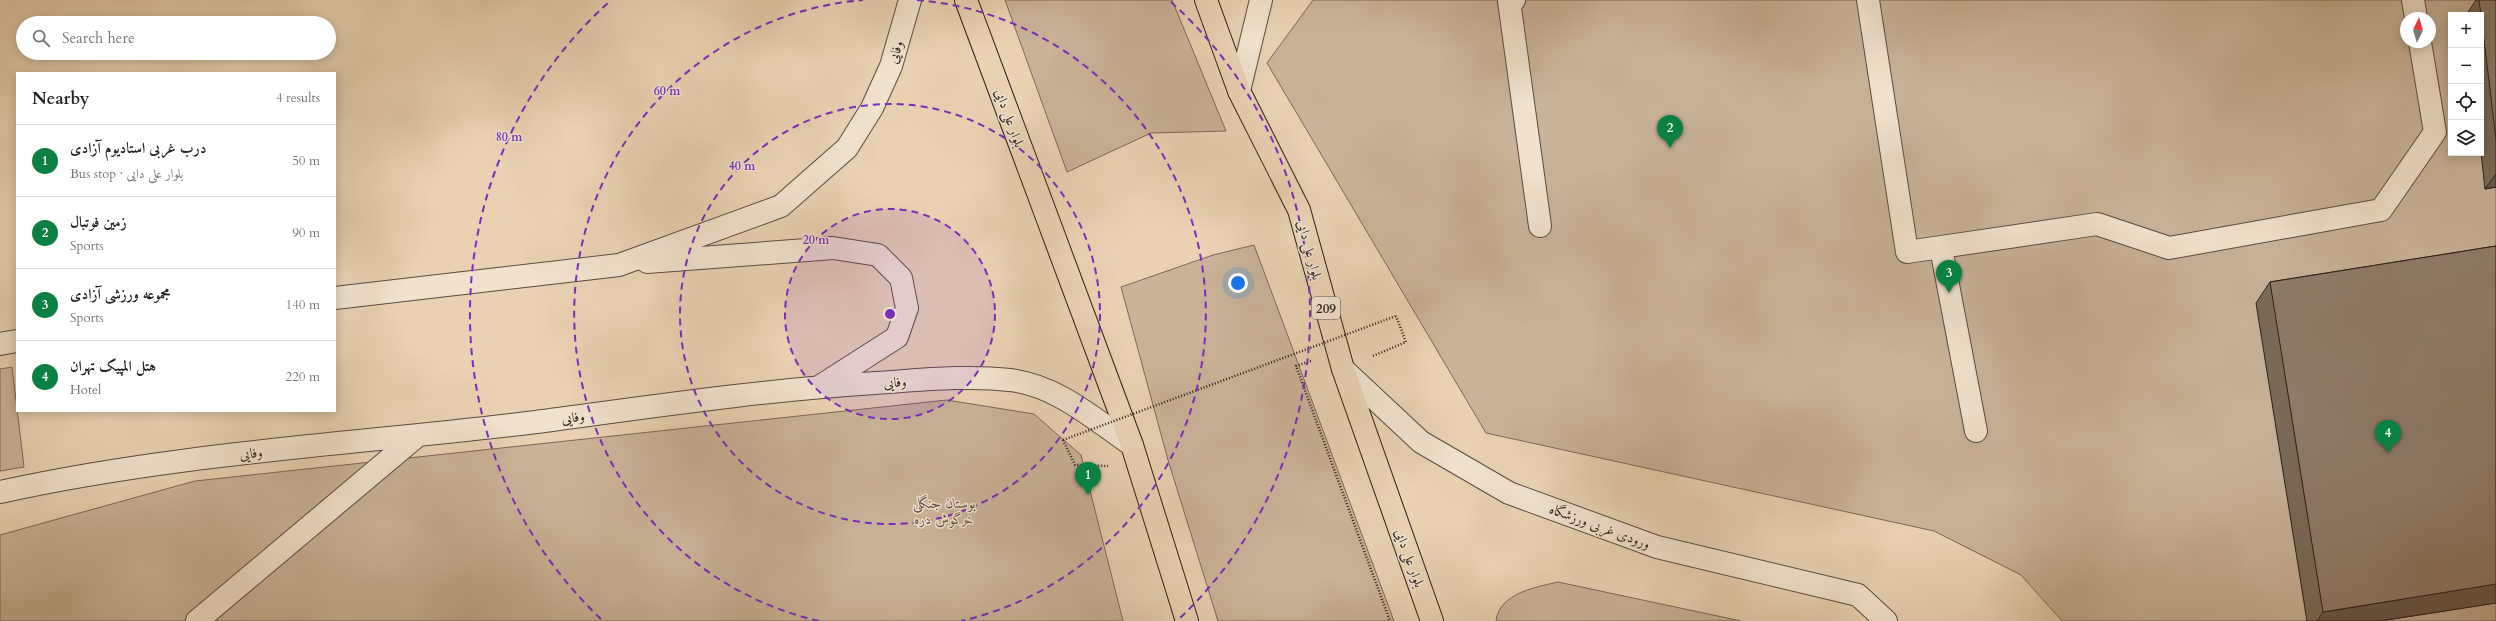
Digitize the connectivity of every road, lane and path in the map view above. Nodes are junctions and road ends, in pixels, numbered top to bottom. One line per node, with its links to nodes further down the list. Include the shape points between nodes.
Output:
1 (910, 0): 13 (street, وفایی, via 891,66 872,108 847,148 781,206)
2 (966, 0): 22 (main road, بلوار علی دایی)
3 (1206, 0): 10 (main road, بلوار علی دایی / 209)
4 (1261, 0): 10 (street)
5 (1514, 0): 11 (street, via 1509,1)
6 (1868, 0): 12 (street, via 1907,252)
7 (2413, 0): 8 (street)
8 (2415, 12)
9 (2421, 48): 12 (street, via 2435,132 2381,210 2169,248 2097,224)
10 (1239, 91): 18 (main road, بلوار علی دایی / 209, via 1299,210)
11 (1540, 226)
12 (1942, 248): 20 (street)
13 (619, 265): 14 (street, وفایی); 19 (street, via 833,248 878,255 901,278 907,308 897,338)
14 (336, 298)
15 (16, 341): 17 (street)
16 (1406, 342): 23 (path, bridge, via 1396,316 1063,440)
17 (0, 344)
18 (1340, 360): 27 (path, via 1296,366); 28 (main road, بلوار علی دایی / 209); 29 (street, ورودی غربی ورزشگاه, via 1421,442 1508,493 1657,547 1858,595)
19 (819, 386): 21 (street, وفایی); 22 (street, وفایی, via 960,378 1013,380 1054,392)
20 (1976, 431)
21 (418, 436): 24 (street, وفایی, via 196,459 63,478); 25 (street)
22 (1132, 444): 26 (main road, بلوار علی دایی)
23 (1075, 465)
24 (0, 492)
25 (197, 621)
26 (1187, 621)
27 (1390, 621)
28 (1432, 621)
29 (1886, 621)

